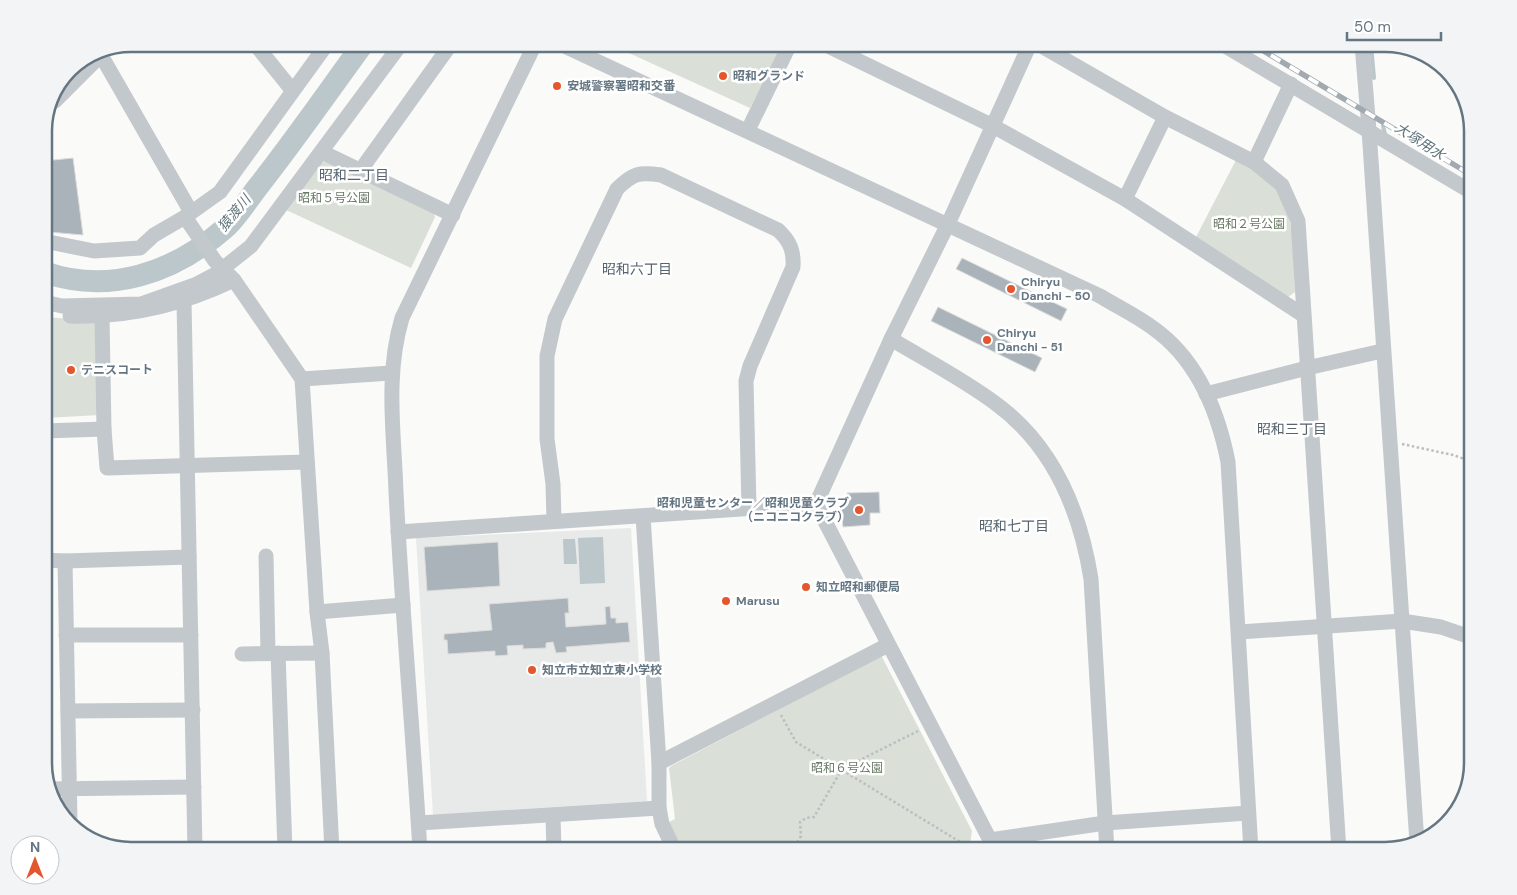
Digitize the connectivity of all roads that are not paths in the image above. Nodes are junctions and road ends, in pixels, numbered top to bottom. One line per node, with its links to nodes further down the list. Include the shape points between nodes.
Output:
1 (263, 52): 16 (street)
2 (321, 52): 16 (street)
3 (395, 52): 22 (street)
4 (445, 52): 24 (street)
5 (531, 52): 28 (street)
6 (577, 52): 20 (street)
7 (786, 52): 20 (street)
8 (840, 52): 19 (street)
9 (1026, 52): 19 (street)
10 (1052, 52): 18 (street)
11 (1236, 52): 15 (street)
12 (1363, 52): 21 (street)
13 (105, 57): 27 (street)
14 (88, 66): 17 (street)
15 (1291, 84): 21 (street); 23 (street)
16 (292, 90): 27 (street, via 220,192)
17 (64, 91)
18 (1165, 117): 23 (street); 26 (street)
19 (991, 125): 26 (street); 29 (street)
20 (748, 130): 29 (street)
21 (1370, 130): 25 (street); 38 (street)
22 (322, 152): 24 (street); 31 (street, via 251,246)
23 (1254, 162): 35 (street, via 1282,185 1298,221)
24 (360, 171): 28 (street)
25 (1464, 187)
26 (1125, 199): 35 (street)
27 (188, 214): 30 (street, via 154,235 140,248 94,251); 31 (street)
28 (453, 215): 40 (street, via 402,318)
29 (948, 224): 37 (street); 42 (street, via 1100,296 1154,328 1185,357)
30 (53, 243)
31 (224, 270): 32 (street); 33 (street, via 197,284 141,304); 41 (street)
32 (184, 302): 36 (street); 46 (street)
33 (53, 304)
34 (53, 313): 36 (street)
35 (1303, 315): 39 (street)
36 (102, 317): 43 (street)
37 (891, 339): 47 (street); 79 (street, via 995,403 1017,422 1041,447 1070,497 1086,543 1091,578)
38 (1382, 351): 39 (street); 58 (street)
39 (1307, 368): 42 (street); 59 (street)
40 (391, 372): 41 (street); 51 (street)
41 (302, 379): 45 (street)
42 (1206, 394): 60 (street, via 1221,428 1228,462)
43 (104, 429): 44 (street); 46 (street, via 107,468)
44 (53, 431)
45 (307, 462): 46 (street); 57 (street)
46 (188, 467): 53 (street)
47 (816, 504): 48 (street); 64 (street)
48 (749, 508): 49 (street); 50 (street, via 746,381 793,267 794,254 778,230 661,175 644,173 629,176 617,189 556,319 547,356 546,386)
49 (643, 516): 50 (street); 70 (street)
50 (554, 521): 51 (street)
51 (398, 532): 56 (street)
52 (266, 556): 67 (street)
53 (189, 557): 55 (street); 61 (street)
54 (53, 560): 55 (street)
55 (65, 561): 63 (street)
56 (403, 605): 57 (street); 78 (street)
57 (317, 612): 65 (street)
58 (1402, 621): 59 (street); 62 (street, via 1441,627); 80 (street)
59 (1324, 627): 60 (street); 91 (street)
60 (1239, 632): 76 (street)
61 (191, 635): 63 (street); 68 (street)
62 (1464, 635)
63 (66, 636): 69 (street)
64 (888, 644): 70 (street); 87 (street)
65 (322, 653): 67 (street); 83 (street)
66 (242, 654): 67 (street)
67 (273, 654): 82 (street)
68 (193, 710): 69 (street); 71 (street)
69 (68, 711): 72 (street)
70 (659, 763): 74 (street)
71 (194, 786): 72 (street); 81 (street)
72 (69, 788): 73 (street); 75 (street)
73 (57, 789)
74 (659, 808): 77 (street); 86 (street)
75 (70, 813)
76 (1248, 813): 79 (street); 90 (street)
77 (553, 816): 78 (street); 85 (street)
78 (419, 823): 84 (street)
79 (1105, 823): 88 (street); 89 (street)
80 (1417, 836)
81 (195, 842)
82 (284, 842)
83 (332, 842)
84 (420, 842)
85 (554, 842)
86 (671, 842)
87 (985, 842)
88 (1008, 842)
89 (1106, 842)
90 (1250, 842)
91 (1339, 842)

